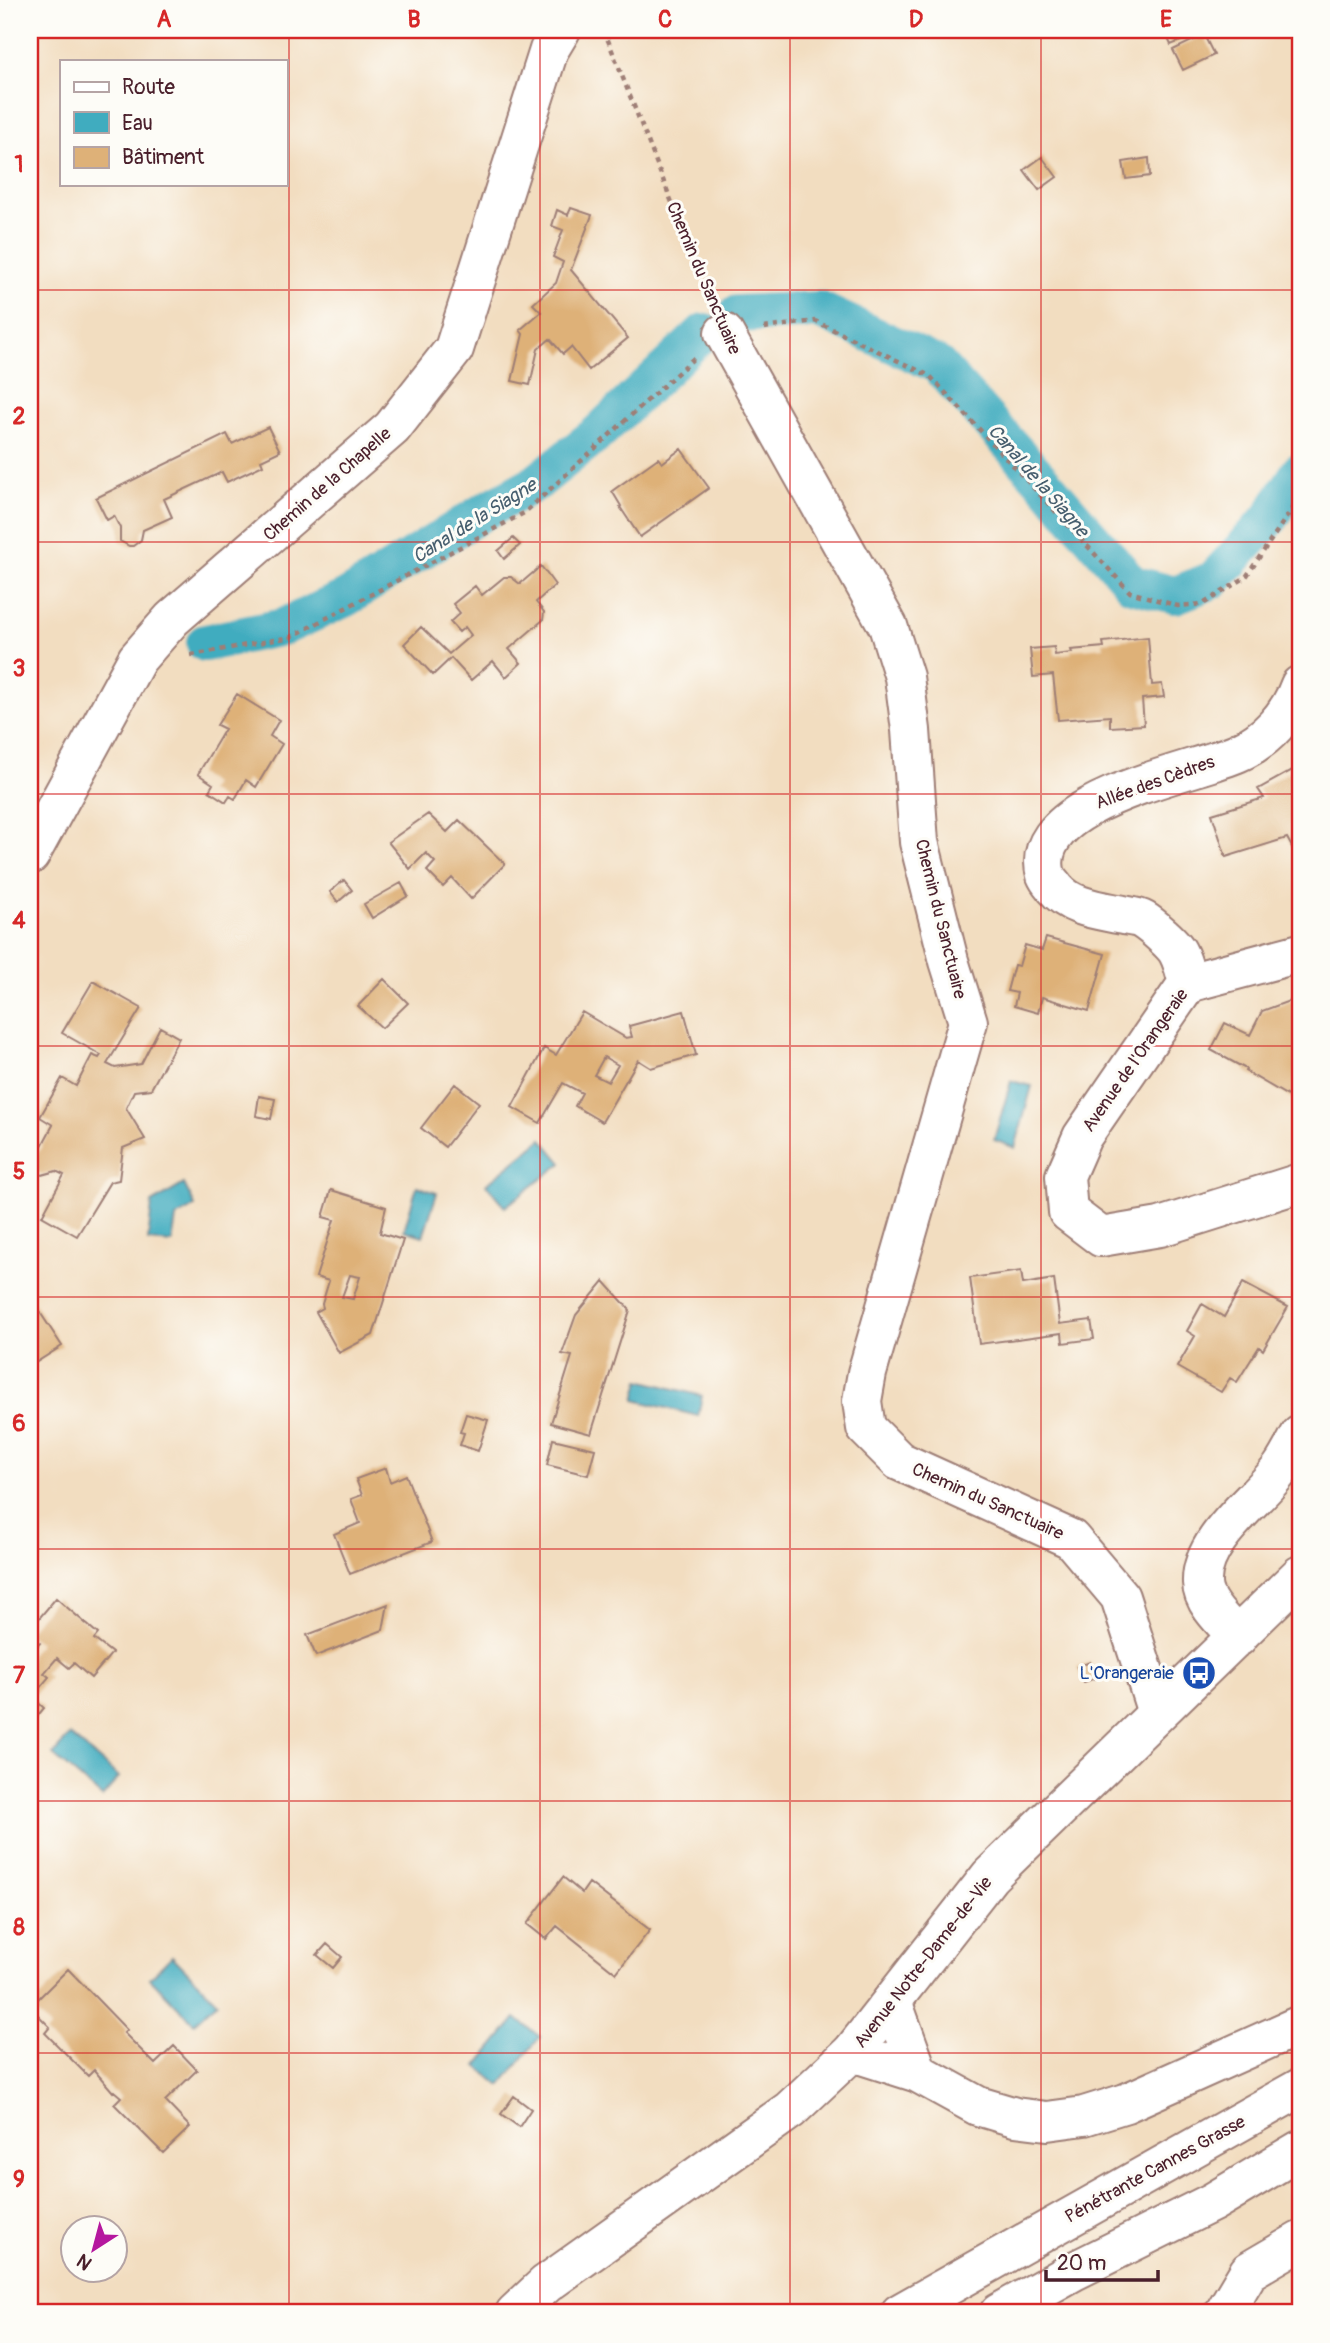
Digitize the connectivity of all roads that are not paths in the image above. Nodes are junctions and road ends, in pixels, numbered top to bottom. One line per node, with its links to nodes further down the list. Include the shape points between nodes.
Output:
1 (561, 30): 4 (main road, Chemin de la Chapelle, via 549,50 454,349 392,428 172,619 136,659)
2 (724, 332): 11 (main road, Chemin du Sanctuaire, via 888,626 904,677 919,842 968,1022 867,1373 862,1401 866,1428 899,1461 1071,1539 1120,1597)
3 (1300, 685): 6 (main road, Allée des Cèdres, via 1274,728 1238,752 1094,804 1053,834 1044,859 1046,877 1063,898 1079,906 1142,919 1177,950)
4 (30, 855)
5 (1300, 953): 6 (main road, Avenue de l'Orangeraie)
6 (1188, 983): 7 (main road, Avenue de l'Orangeraie, via 1082,1137 1066,1176 1068,1212 1101,1237 1160,1227)
7 (1300, 1183)
8 (1300, 1435): 10 (main road, via 1280,1469 1219,1536 1206,1562 1202,1584 1210,1605)
9 (1300, 1575): 10 (main road, Avenue Notre-Dame-de-Vie)
10 (1238, 1637): 11 (main road, Avenue Notre-Dame-de-Vie)
11 (1157, 1713): 12 (main road, Avenue Notre-Dame-de-Vie, via 990,1876)
12 (892, 2001): 14 (main road, Avenue Notre-Dame-de-Vie); 15 (main road)
13 (1300, 2025): 15 (main road, via 1126,2103 1047,2121 978,2106)
14 (852, 2052): 15 (main road); 20 (main road, Avenue Notre-Dame-de-Vie, via 790,2110 546,2284)
15 (918, 2073)
16 (1300, 2088): 21 (main road, Pénétrante Cannes Grasse)
17 (1300, 2150): 18 (main road)
18 (1213, 2202): 22 (main road); 23 (main road)
19 (1300, 2241): 24 (main road, via 1249,2271)
20 (515, 2313)
21 (900, 2313)
22 (999, 2313)
23 (1040, 2313)
24 (1224, 2313)

